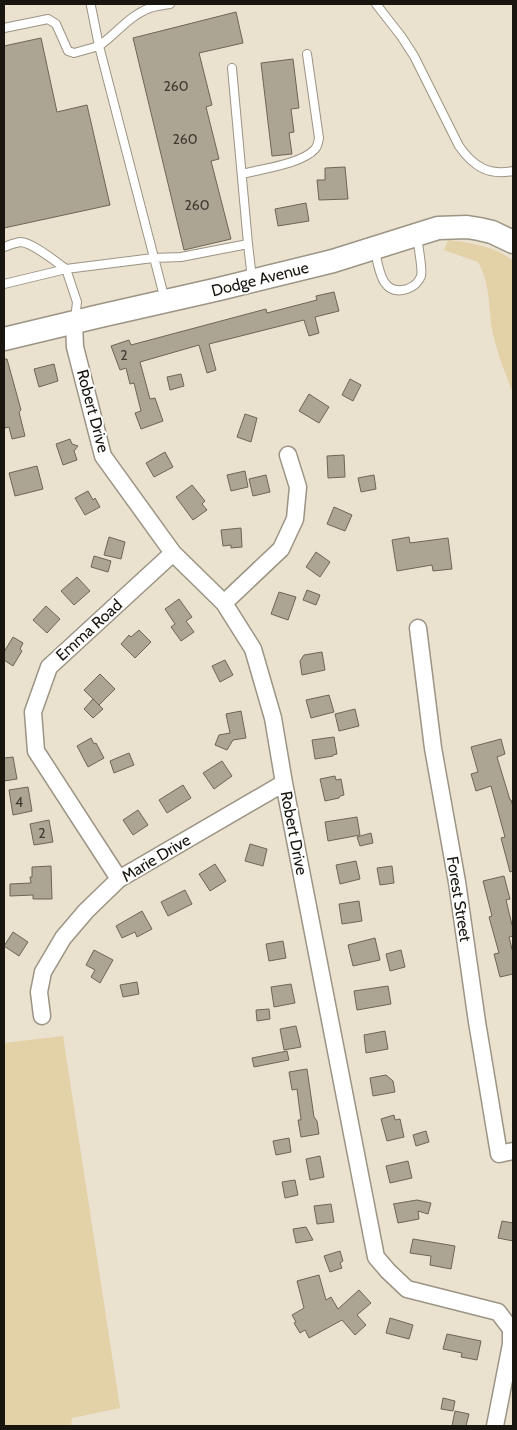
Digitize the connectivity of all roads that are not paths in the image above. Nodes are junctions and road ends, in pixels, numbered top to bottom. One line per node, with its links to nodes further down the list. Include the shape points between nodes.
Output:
1 (170, 4): 5 (lane, via 140,13)
2 (376, 4): 8 (lane, via 414,56 467,158 476,166 494,172)
3 (91, 6): 5 (lane)
4 (4, 28): 5 (lane, via 48,19 56,24 68,51 74,53)
5 (99, 46): 15 (lane)
6 (307, 54): 9 (lane, via 320,138 317,148 292,162)
7 (232, 68): 9 (lane)
8 (513, 171)
9 (242, 174): 12 (lane)
10 (416, 234): 11 (main road, Dodge Avenue, via 438,228 467,227 492,232); 14 (main road, Dodge Avenue); 14 (lane, via 422,275 416,285 408,289 395,291 386,285 380,276)
11 (513, 242)
12 (248, 244): 15 (lane, via 181,257); 17 (lane)
13 (4, 247): 16 (lane, via 21,242 27,244)
14 (375, 249): 17 (main road, Dodge Avenue)
15 (154, 258): 16 (lane); 19 (lane)
16 (66, 269): 18 (lane); 20 (lane, via 77,302)
17 (252, 281): 19 (main road, Dodge Avenue)
18 (4, 284)
19 (165, 302): 20 (main road, Dodge Avenue)
20 (74, 323): 21 (main road, Dodge Avenue); 23 (street, Robert Drive, via 76,347 103,456)
21 (4, 339)
22 (288, 455): 24 (street, via 298,487 295,519 282,549)
23 (173, 553): 24 (street, Robert Drive); 27 (street, Emma Road, via 49,667 33,712 36,751)
24 (224, 603): 26 (street, Robert Drive, via 253,649 273,718)
25 (418, 628): 29 (street, Forest Street, via 433,748 457,882 498,1154)
26 (284, 783): 27 (street, Marie Drive); 30 (street, Robert Drive, via 376,1257 407,1289 498,1312 511,1329 512,1344)
27 (119, 879): 28 (street, Marie Drive, via 63,938 42,972 39,992)
28 (42, 1016)
29 (513, 1151)
30 (495, 1426)

